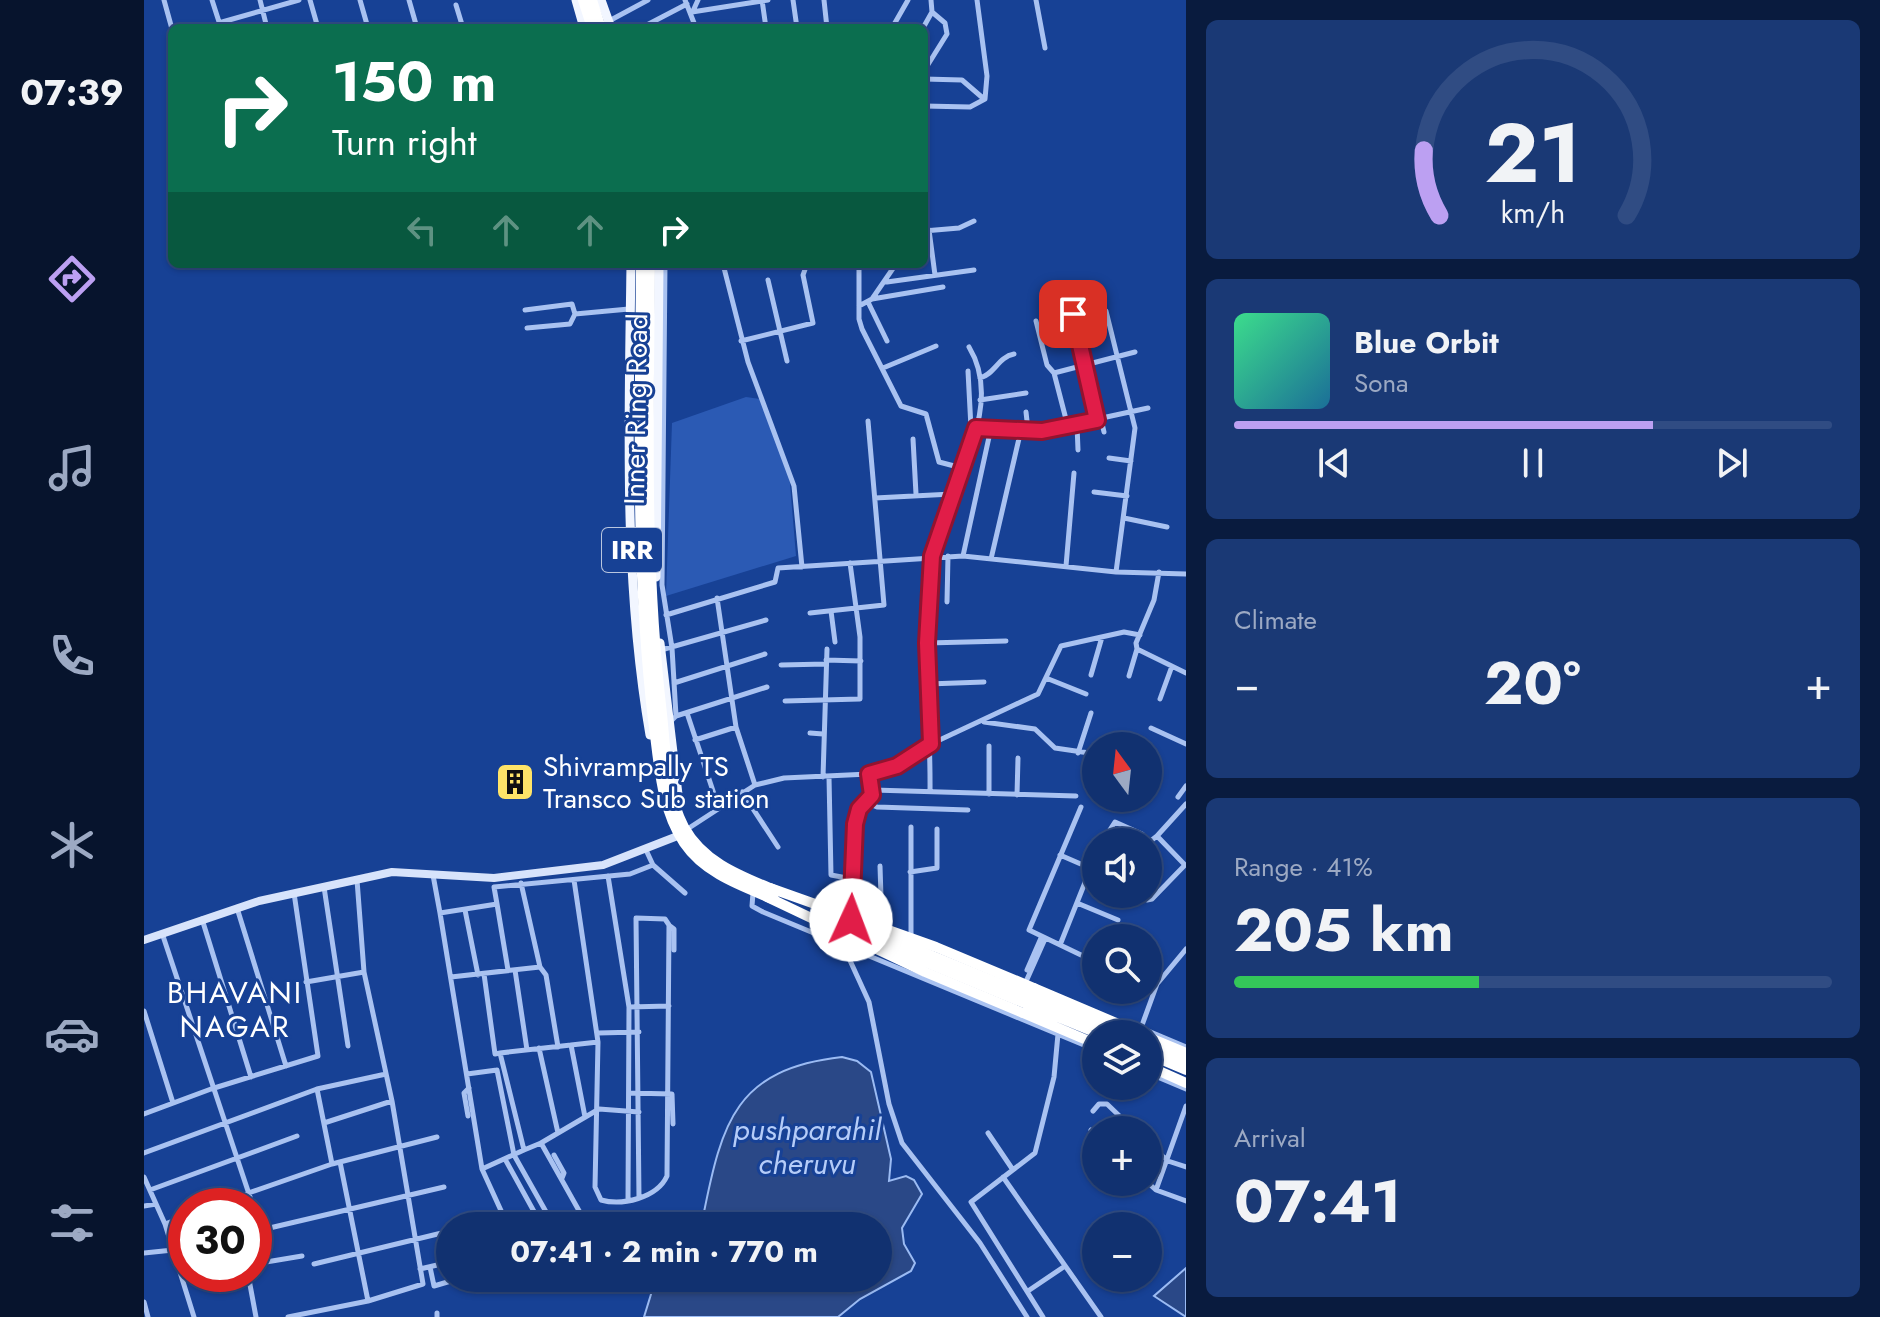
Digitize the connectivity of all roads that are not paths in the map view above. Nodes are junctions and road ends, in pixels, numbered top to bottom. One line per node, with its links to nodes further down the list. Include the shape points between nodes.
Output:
1 (164, 0): 28 (street)
2 (212, 0): 29 (street)
3 (260, 0): 25 (street)
4 (299, 0): 25 (street)
5 (310, 0): 32 (street)
6 (360, 0): 33 (street)
7 (409, 0): 34 (street)
8 (576, 0): 36 (main road)
9 (583, 0): 37 (highway)
10 (592, 0): 38 (highway)
11 (601, 0): 39 (main road)
12 (648, 0): 40 (street)
13 (698, 0): 26 (street)
14 (762, 0): 15 (street); 23 (street); 43 (street)
15 (768, 0)
16 (793, 0): 44 (street)
17 (824, 0): 45 (street)
18 (908, 0): 46 (street)
19 (931, 0): 27 (street)
20 (977, 0): 51 (street)
21 (1036, 0): 48 (street)
22 (686, 2): 26 (street); 41 (street)
23 (742, 2): 26 (street)
24 (456, 5): 35 (street)
25 (262, 10): 30 (street); 31 (street)
26 (692, 12): 42 (street)
27 (932, 12): 47 (street); 49 (street, via 945,23 947,34)
28 (171, 24)
29 (220, 24)
30 (223, 24)
31 (266, 24)
32 (317, 24)
33 (367, 24)
34 (416, 24)
35 (462, 24)
36 (583, 24)
37 (591, 24)
38 (606, 24)
39 (607, 24)
40 (610, 24)
41 (648, 24)
42 (695, 24)
43 (765, 24)
44 (796, 24)
45 (827, 24)
46 (894, 24)
47 (925, 24)
48 (1045, 48)
49 (928, 65)
50 (928, 79): 51 (street, via 962,80)
51 (985, 99): 52 (street, via 970,107)
52 (928, 106)
53 (974, 221): 54 (street, via 959,228)
54 (928, 230)
55 (928, 236): 66 (street)
56 (631, 268): 72 (main road, Inner Ring Road / IRR)
57 (641, 268): 226 (highway, via 641,605 661,779 672,821 691,852 721,876)
58 (650, 268): 226 (highway, via 649,605 669,778 680,818 698,846 726,869)
59 (659, 268): 147 (main road, Inner Ring Road / IRR, via 655,585)
60 (665, 268): 136 (street)
61 (724, 268): 80 (street)
62 (806, 268): 79 (street, via 813,323)
63 (859, 268): 71 (street)
64 (894, 268): 68 (street)
65 (974, 270): 66 (street)
66 (935, 275): 68 (street)
67 (768, 280): 79 (street)
68 (887, 282): 70 (street)
69 (943, 287): 70 (street)
70 (870, 301): 71 (street); 81 (street)
71 (859, 306): 89 (street, via 862,329)
72 (630, 309): 75 (street); 204 (main road, Inner Ring Road / IRR, via 633,610 656,768)
73 (525, 310): 75 (street, via 572,304)
74 (1106, 311): 86 (street)
75 (575, 314): 78 (street, via 570,324)
76 (1073, 314): 88 (street)
77 (1036, 321): 91 (street)
78 (527, 328)
79 (780, 332): 80 (street); 87 (street)
80 (741, 341): 127 (street, via 794,486)
81 (887, 341)
82 (936, 346): 89 (street)
83 (969, 347): 92 (street)
84 (1135, 352): 86 (street)
85 (1014, 354): 92 (street)
86 (1118, 356): 88 (street); 96 (street)
87 (787, 361)
88 (1086, 365): 91 (street); 98 (street)
89 (883, 368): 111 (street, via 905,410 926,414 939,462)
90 (968, 371): 102 (street, via 969,425)
91 (1054, 373): 101 (street)
92 (980, 378): 94 (street)
93 (1026, 393): 94 (street)
94 (980, 400): 102 (street)
95 (1148, 408): 96 (street)
96 (1134, 411): 98 (street); 110 (street)
97 (1026, 412): 105 (street)
98 (1099, 420): 100 (street); 106 (street)
99 (868, 421): 117 (street)
100 (1077, 425): 101 (street); 108 (street)
101 (1068, 427): 105 (street)
102 (976, 428): 103 (street); 111 (street)
103 (991, 428): 104 (street); 122 (street)
104 (1021, 430): 105 (street); 123 (street)
105 (1028, 430)
106 (1104, 432)
107 (913, 439): 114 (street)
108 (1078, 450)
109 (1109, 458): 110 (street)
110 (1131, 461): 116 (street)
111 (962, 468): 115 (street)
112 (1074, 473): 126 (street)
113 (1094, 492): 116 (street)
114 (916, 494): 115 (street); 117 (street)
115 (952, 494): 120 (street)
116 (1127, 496): 118 (street)
117 (875, 498): 124 (street)
118 (1124, 518): 119 (street); 128 (street)
119 (1167, 527)
120 (932, 556): 121 (street); 124 (street); 143 (street)
121 (948, 556): 122 (street); 132 (street)
122 (963, 556): 123 (street)
123 (991, 559): 126 (street)
124 (880, 561): 125 (street); 133 (street, via 884,605)
125 (850, 563): 127 (street); 133 (street)
126 (1066, 566): 128 (street)
127 (802, 567): 131 (street, via 776,569 775,582)
128 (1116, 572): 129 (street)
129 (1159, 572): 130 (street); 139 (street)
130 (1186, 574)
131 (717, 598): 136 (street); 138 (street)
132 (947, 602)
133 (854, 608): 134 (street); 149 (street)
134 (831, 611): 135 (street); 142 (street)
135 (810, 613)
136 (666, 615): 144 (street)
137 (766, 620): 138 (street)
138 (723, 631): 144 (street); 151 (street)
139 (1140, 635): 140 (street); 146 (street)
140 (1102, 637): 155 (street); 157 (street, via 1058,648)
141 (1006, 641): 143 (street)
142 (835, 642)
143 (927, 643): 160 (street)
144 (672, 648): 147 (street); 159 (street)
145 (827, 649): 150 (street)
146 (1137, 649): 153 (street); 156 (street)
147 (661, 650): 169 (main road, Inner Ring Road / IRR)
148 (765, 654): 151 (street)
149 (861, 661): 150 (street); 166 (street, via 860,699)
150 (826, 662): 152 (street); 166 (street)
151 (728, 665): 159 (street); 163 (street)
152 (781, 665)
153 (1172, 666): 154 (street); 164 (street)
154 (1186, 673)
155 (1091, 675)
156 (1129, 676)
157 (1046, 678): 162 (street); 170 (street, via 1038,694)
158 (984, 682): 160 (street)
159 (674, 683): 169 (street)
160 (928, 684): 177 (street)
161 (767, 687): 163 (street)
162 (1086, 694)
163 (732, 697): 167 (street); 171 (street)
164 (1160, 699)
165 (785, 701): 166 (street)
166 (825, 701): 174 (street)
167 (687, 713): 169 (street); 175 (street)
168 (1091, 713): 179 (street)
169 (673, 719): 199 (main road, Inner Ring Road / IRR, via 677,795)
170 (983, 722): 177 (street); 179 (street, via 1035,729 1055,748)
171 (736, 727): 175 (street); 184 (street)
172 (1151, 728): 176 (street)
173 (810, 733): 174 (street)
174 (823, 734): 183 (street)
175 (695, 740): 195 (street)
176 (1185, 741)
177 (931, 744): 182 (street, via 897,766); 188 (street)
178 (989, 746): 189 (street)
179 (1078, 753): 180 (street)
180 (1082, 753)
181 (1018, 758): 190 (street)
182 (869, 774): 183 (street); 186 (street)
183 (826, 777): 184 (street); 219 (street, via 831,875)
184 (755, 785): 187 (street)
185 (1186, 786): 192 (street)
186 (873, 790): 188 (street); 193 (street)
187 (742, 792): 195 (street); 206 (street)
188 (930, 792): 189 (street)
189 (989, 794): 190 (street)
190 (1017, 795): 191 (street)
191 (1076, 796)
192 (1178, 797)
193 (866, 802): 197 (street, via 877,807); 219 (street, via 855,824)
194 (1186, 805): 203 (street)
195 (718, 806): 199 (street)
196 (1081, 807): 209 (street)
197 (968, 810)
198 (911, 827): 214 (street)
199 (689, 828): 236 (main road, Inner Ring Road / IRR, via 707,851 736,872)
200 (1111, 828): 201 (street, via 1115,822)
201 (1128, 828)
202 (937, 829): 214 (street, via 937,868)
203 (1162, 831)
204 (674, 835): 207 (street); 208 (street); 229 (main road, Inner Ring Road / IRR, via 706,871)
205 (1162, 841): 212 (street)
206 (778, 847)
207 (646, 850): 208 (street); 210 (street)
208 (630, 854): 216 (street)
209 (1060, 855): 211 (street); 241 (street, via 1030,927 1030,933)
210 (653, 865): 217 (street); 228 (street)
211 (1082, 865)
212 (1186, 865): 224 (street)
213 (880, 866): 240 (street)
214 (910, 872): 244 (street)
215 (433, 873): 216 (street); 218 (street, via 392,872); 234 (street)
216 (548, 875): 221 (street); 221 (street); 222 (street)
217 (608, 876): 220 (street); 260 (street)
218 (357, 879): 223 (street); 251 (street)
219 (852, 879): 236 (street)
220 (574, 880): 221 (street); 271 (street)
221 (555, 881)
222 (521, 883): 231 (street, via 494,887); 249 (street)
223 (324, 887): 227 (street); 253 (street)
224 (1162, 889)
225 (1082, 890): 230 (street)
226 (769, 892): 256 (highway, bridge, via 936,947); 263 (highway, bridge); 267 (highway, bridge); 273 (highway, bridge, via 903,962)
227 (294, 893): 232 (street); 255 (street)
228 (685, 893)
229 (753, 893): 243 (street, via 752,906); 257 (main road, Inner Ring Road / IRR)
230 (1077, 903): 237 (street); 245 (street)
231 (497, 904): 233 (street); 250 (street)
232 (236, 907): 235 (street); 287 (street)
233 (465, 910): 234 (street); 252 (street)
234 (440, 913): 254 (street)
235 (201, 918): 239 (street); 293 (street)
236 (851, 920): 240 (main road, Inner Ring Road / IRR)
237 (1118, 920)
238 (669, 925): 247 (street, via 674,929); 258 (street, via 665,919 636,918); 259 (street)
239 (161, 932): 242 (street); 297 (street)
240 (882, 933): 244 (main road, Inner Ring Road / IRR)
241 (1043, 938): 245 (street); 256 (street); 256 (street)
242 (144, 940)
243 (842, 943): 262 (street); 382 (street, via 869,1002 902,1143 980,1243)
244 (912, 945): 256 (main road, Inner Ring Road / IRR)
245 (1060, 945): 248 (street)
246 (1186, 949): 266 (street, via 1157,984)
247 (674, 950)
248 (1081, 955)
249 (540, 967): 250 (street); 280 (street, via 546,975)
250 (512, 970): 252 (street); 283 (street)
251 (364, 972): 253 (street); 291 (street)
252 (481, 974): 254 (street); 284 (street, via 495,1054)
253 (335, 977): 255 (street); 279 (street)
254 (451, 977): 292 (street)
255 (306, 982): 287 (street, via 318,1056)
256 (1025, 987): 264 (main road, Inner Ring Road / IRR); 265 (highway)
257 (1015, 1001): 262 (street); 268 (main road, Inner Ring Road / IRR)
258 (639, 1006): 259 (street); 260 (street); 270 (street)
259 (669, 1006): 302 (street)
260 (629, 1007): 269 (street)
261 (144, 1011): 304 (street)
262 (1010, 1014): 272 (street)
263 (1087, 1020)
264 (1099, 1020)
265 (1104, 1020)
266 (1149, 1020)
267 (1082, 1028)
268 (1082, 1029)
269 (629, 1032): 270 (street); 271 (street); 300 (street)
270 (639, 1032): 301 (street)
271 (598, 1033): 275 (street)
272 (1058, 1034): 276 (street); 335 (street, via 1056,1068 1036,1148)
273 (1082, 1038)
274 (1162, 1041): 281 (street)
275 (598, 1042): 277 (street); 306 (street)
276 (1082, 1044)
277 (571, 1045): 280 (street); 313 (street)
278 (1162, 1045): 285 (highway)
279 (348, 1046)
280 (558, 1047): 282 (street)
281 (1186, 1047)
282 (539, 1048): 283 (street); 317 (street)
283 (527, 1050): 284 (street)
284 (500, 1053): 288 (street)
285 (1186, 1057)
286 (1162, 1062): 290 (highway)
287 (286, 1067): 293 (street)
288 (501, 1070): 292 (street); 323 (street); 325 (street)
289 (1162, 1072): 295 (highway)
290 (1186, 1072)
291 (386, 1074): 298 (street); 303 (street)
292 (467, 1074): 296 (street)
293 (251, 1077): 297 (street)
294 (1162, 1079): 299 (street)
295 (1186, 1083)
296 (469, 1088): 311 (street, via 464,1093); 334 (street)
297 (211, 1089): 304 (street); 314 (street)
298 (317, 1089): 314 (street); 315 (street)
299 (1186, 1089)
300 (629, 1093): 301 (street); 307 (street)
301 (639, 1093): 302 (street); 309 (street)
302 (669, 1094): 316 (street); 346 (street, via 667,1176 664,1184)
303 (392, 1101): 315 (street); 322 (street)
304 (173, 1103): 310 (street)
305 (1186, 1106): 330 (street)
306 (599, 1109): 307 (street); 313 (street); 348 (street, via 597,1191 601,1200)
307 (629, 1111): 309 (street); 348 (street)
308 (1093, 1111): 312 (street, via 1107,1104)
309 (639, 1112): 346 (street)
310 (144, 1114)
311 (468, 1116)
312 (1119, 1116)
313 (585, 1117): 317 (street)
314 (224, 1123): 324 (street); 328 (street)
315 (324, 1123): 332 (street)
316 (673, 1124)
317 (558, 1133): 321 (street)
318 (988, 1133): 335 (street)
319 (297, 1136): 328 (street)
320 (437, 1137): 322 (street)
321 (541, 1143): 323 (street); 339 (street)
322 (400, 1144): 331 (street); 345 (street)
323 (524, 1150): 325 (street)
324 (144, 1153)
325 (514, 1155): 329 (street); 354 (street)
326 (554, 1155): 339 (street, via 564,1173)
327 (1162, 1156): 330 (street)
328 (237, 1158): 341 (street); 343 (street)
329 (505, 1159): 334 (street); 353 (street)
330 (1168, 1161): 333 (street); 336 (street)
331 (340, 1162): 332 (street); 351 (street)
332 (332, 1164): 342 (street)
333 (1186, 1167)
334 (482, 1169): 352 (street)
335 (1013, 1170): 338 (street)
336 (1162, 1176)
337 (144, 1177): 343 (street)
338 (1003, 1177): 369 (street); 373 (street, via 971,1205)
339 (561, 1179): 355 (street)
340 (444, 1187): 345 (street)
341 (247, 1188)
342 (260, 1188)
343 (150, 1190): 349 (street)
344 (1162, 1192): 347 (street)
345 (407, 1193): 351 (street); 361 (street)
346 (639, 1197): 348 (street)
347 (1186, 1201)
348 (628, 1202)
349 (156, 1204): 350 (street); 357 (street)
350 (144, 1206)
351 (351, 1206): 358 (street); 364 (street)
352 (502, 1212)
353 (534, 1212)
354 (546, 1212)
355 (580, 1212)
356 (168, 1223): 357 (street)
357 (165, 1224): 359 (street)
358 (272, 1227)
359 (168, 1234)
360 (436, 1235): 361 (street)
361 (416, 1240): 364 (street); 371 (street)
362 (168, 1251): 363 (street)
363 (144, 1253)
364 (359, 1254): 367 (street); 376 (street)
365 (302, 1256): 366 (street)
366 (272, 1260)
367 (314, 1264)
368 (436, 1266): 370 (street)
369 (1065, 1266): 373 (street); 384 (street)
370 (430, 1267): 371 (street); 372 (street)
371 (420, 1269): 376 (street, via 423,1284)
372 (436, 1285)
373 (1028, 1291): 383 (street)
374 (188, 1292): 379 (street)
375 (251, 1292): 380 (street)
376 (368, 1301): 381 (street)
377 (144, 1302): 378 (street)
378 (148, 1317)
379 (194, 1317)
380 (256, 1317)
381 (288, 1317)
382 (1027, 1317)
383 (1043, 1317)
384 (1101, 1317)

